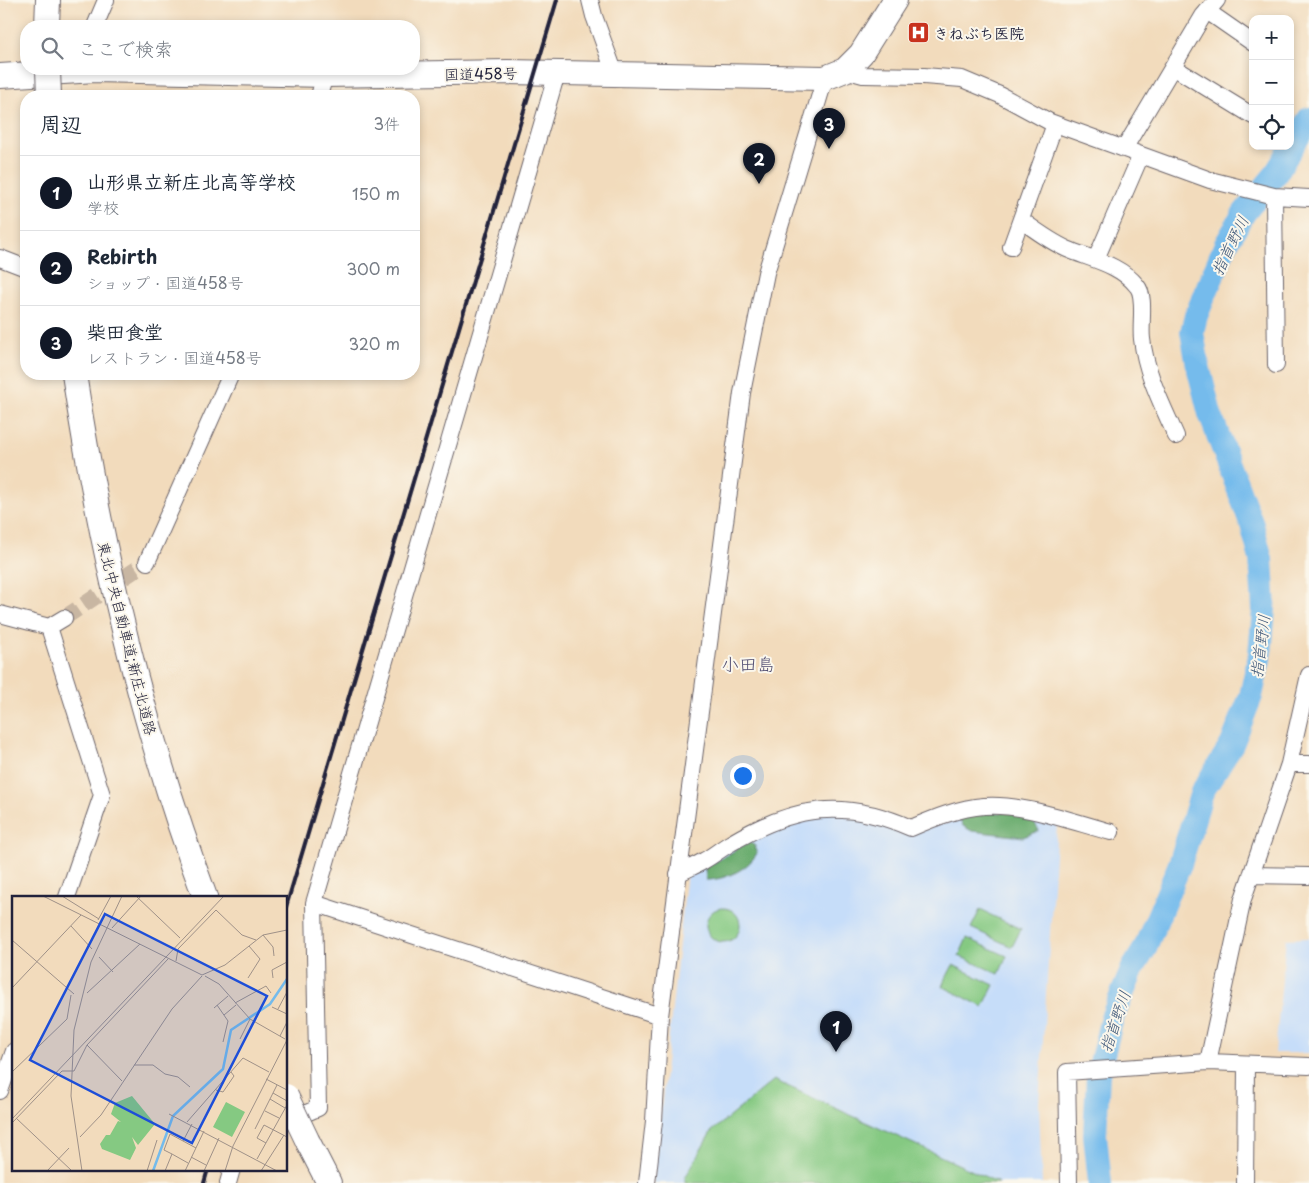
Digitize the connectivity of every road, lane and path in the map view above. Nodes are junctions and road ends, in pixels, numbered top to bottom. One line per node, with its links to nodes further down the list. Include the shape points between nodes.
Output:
1 (48, 0): 6 (highway)
2 (106, 0): 7 (street)
3 (590, 0): 11 (street)
4 (895, 0): 12 (highway, via 861,54)
5 (1212, 6): 8 (street); 9 (street)
6 (48, 20)
7 (98, 20)
8 (1249, 39)
9 (1173, 67): 19 (street); 21 (street)
10 (557, 73): 11 (highway, 国道458号); 17 (highway, 国道458号, via 508,72); 47 (street)
11 (615, 74): 12 (highway, 国道458号)
12 (835, 74): 20 (street, via 962,79); 42 (street, via 766,273 742,393)
13 (20, 75): 16 (highway, 国道458号)
14 (48, 75): 18 (highway, bridge)
15 (175, 75): 17 (highway, 国道458号)
16 (0, 76)
17 (322, 86)
18 (49, 90)
19 (1249, 114)
20 (1056, 124): 21 (street); 25 (street)
21 (1124, 149): 22 (street)
22 (1141, 155): 23 (street, via 1210,180); 28 (street)
23 (1274, 196): 24 (street); 30 (street)
24 (1309, 198)
25 (1021, 220): 26 (street); 28 (street, via 1065,248)
26 (1011, 248)
27 (0, 258): 29 (street)
28 (1096, 259): 33 (street, via 1120,271 1141,294 1145,362)
29 (20, 266)
30 (1276, 365)
31 (75, 380): 46 (highway, 東北中央自動車道;新庄北道路, via 108,560 145,712 185,844)
32 (228, 380): 34 (street)
33 (1176, 436)
34 (146, 562)
35 (0, 614): 37 (street)
36 (64, 618): 37 (street)
37 (48, 627): 45 (street, via 102,795)
38 (1309, 675): 39 (street)
39 (1289, 764): 40 (street); 43 (street)
40 (1309, 764)
41 (1111, 832): 42 (street, via 1006,806 958,811 911,828 864,812 817,810 764,825)
42 (678, 874): 48 (street)
43 (1251, 876): 44 (street); 50 (street, via 1243,899)
44 (1309, 876)
45 (67, 896)
46 (205, 896)
47 (314, 903): 48 (street); 55 (street, via 318,1108)
48 (660, 1016): 59 (street)
49 (12, 1057): 53 (street)
50 (1208, 1062): 51 (street); 60 (street, via 1067,1072)
51 (1246, 1065): 52 (street); 61 (street)
52 (1309, 1066)
53 (0, 1091)
54 (288, 1100): 58 (highway, bridge)
55 (288, 1121)
56 (232, 1170): 57 (street)
57 (228, 1183)
58 (329, 1183)
59 (647, 1183)
60 (1069, 1183)
61 (1245, 1183)

